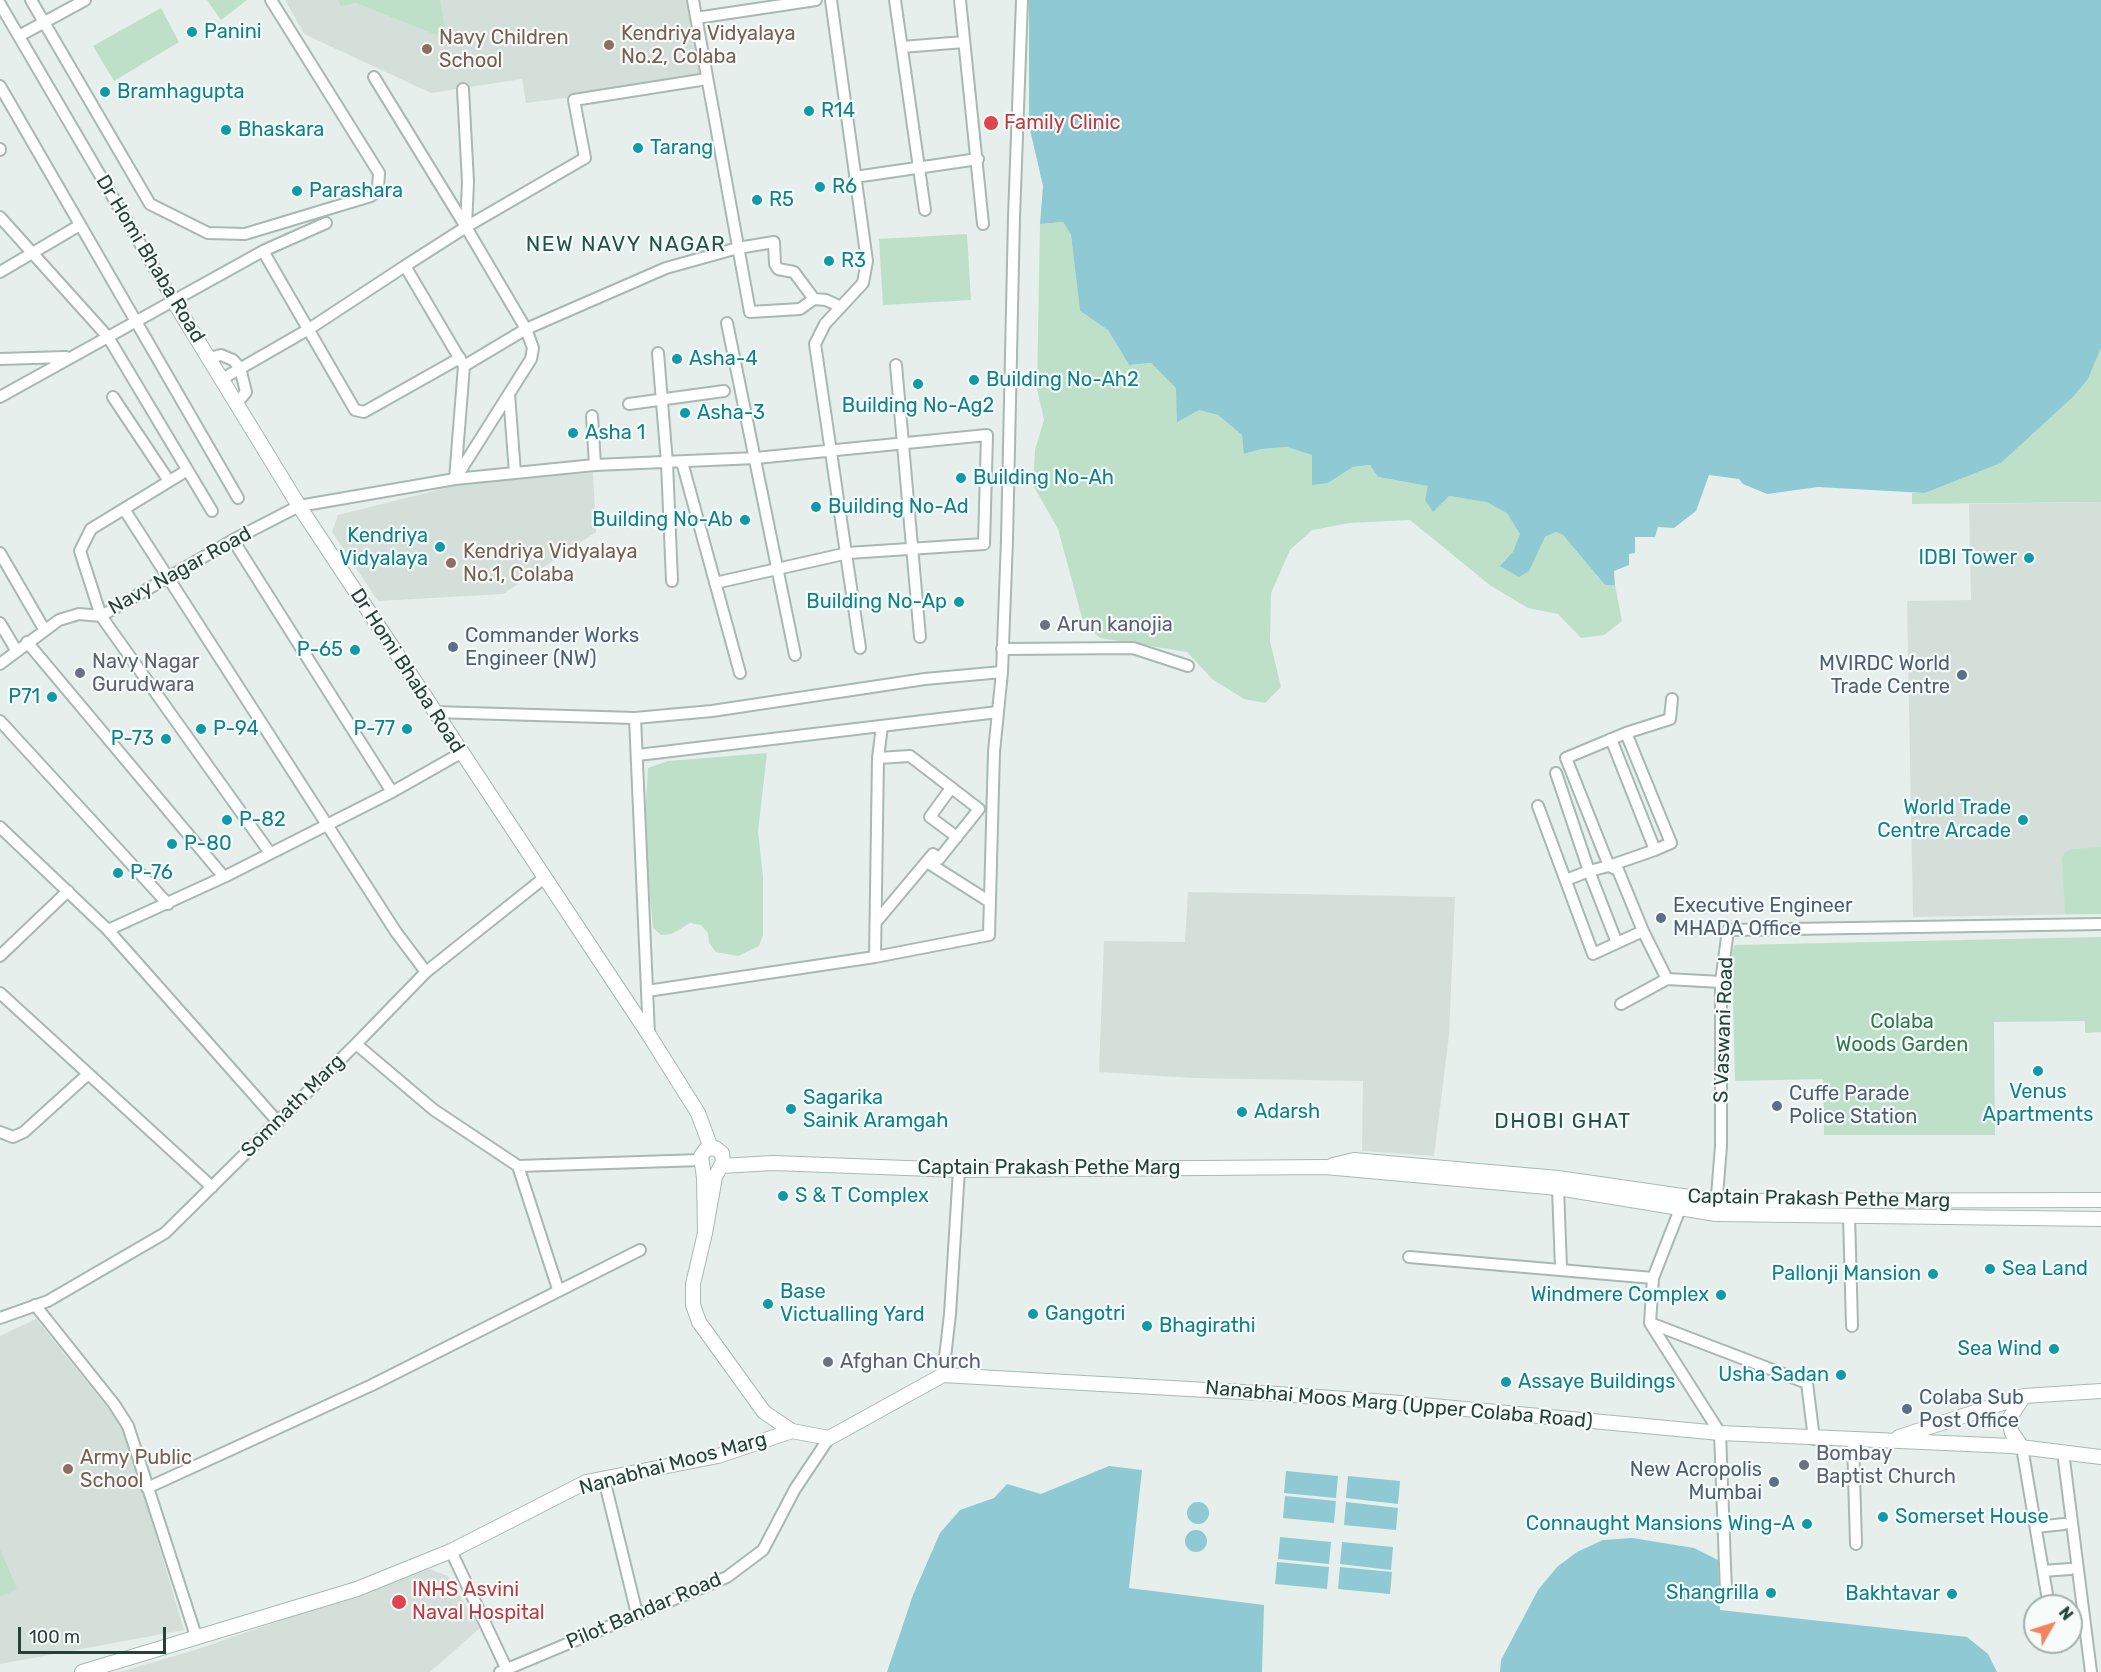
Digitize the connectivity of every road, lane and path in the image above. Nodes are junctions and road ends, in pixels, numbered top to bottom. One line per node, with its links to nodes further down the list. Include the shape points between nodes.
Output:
1 (31, 0): 13 (street)
2 (85, 0): 13 (street)
3 (271, 0): 13 (street, via 379,173 378,188 371,196 244,234 208,233 150,204)
4 (693, 0): 11 (street)
5 (816, 0): 11 (street)
6 (831, 0): 23 (street)
7 (895, 0): 16 (street)
8 (960, 0): 15 (street)
9 (1022, 0): 87 (street)
10 (0, 4): 12 (street, Dr Homi Bhaba Road)
11 (696, 18): 18 (street)
12 (4, 20): 14 (street, Dr Homi Bhaba Road)
13 (44, 22): 14 (street)
14 (19, 36): 36 (street, Dr Homi Bhaba Road)
15 (964, 42): 16 (street); 21 (street)
16 (902, 47): 22 (street)
17 (374, 77): 29 (street)
18 (707, 79): 29 (street, via 574,100 585,158); 30 (street)
19 (0, 86): 28 (street)
20 (463, 88): 29 (street)
21 (978, 159): 22 (street); 27 (street)
22 (919, 167): 23 (street); 24 (street)
23 (855, 177): 37 (street, via 867,261 863,283)
24 (926, 210)
25 (0, 217): 32 (street)
26 (326, 222): 31 (street)
27 (983, 224)
28 (80, 225): 32 (street); 38 (street)
29 (466, 227): 33 (street); 41 (street)
30 (738, 248): 35 (street, via 774,242 778,269 794,272); 35 (street, via 750,312 800,309); 41 (street, via 666,268)
31 (263, 251): 36 (street); 40 (street)
32 (34, 253): 34 (street); 42 (street)
33 (405, 266): 40 (street); 47 (street)
34 (0, 272)
35 (814, 299): 37 (street)
36 (173, 300): 38 (street); 45 (main road, Dr Homi Bhaba Road)
37 (841, 307): 60 (street, via 825,324 815,344)
38 (135, 321): 42 (street); 69 (street)
39 (727, 323): 61 (street)
40 (309, 329): 47 (street, via 351,405 359,412); 49 (street)
41 (526, 329): 47 (street); 52 (street, via 531,359)
42 (108, 337): 44 (street); 65 (street)
43 (658, 353): 55 (street)
44 (69, 357): 46 (street); 53 (street)
45 (209, 358): 49 (street, via 221,355); 50 (main road, Dr Homi Bhaba Road)
46 (0, 359)
47 (462, 362): 67 (street)
48 (896, 365): 59 (street)
49 (240, 368): 50 (street); 56 (street, via 246,392)
50 (222, 379): 56 (main road, Dr Homi Bhaba Road)
51 (724, 391): 55 (street)
52 (509, 393): 66 (street); 67 (street)
53 (0, 397)
54 (113, 397): 68 (street)
55 (663, 399): 57 (street); 63 (street)
56 (237, 403): 70 (main road, Dr Homi Bhaba Road)
57 (629, 404)
58 (592, 416): 64 (street)
59 (903, 442): 60 (street, Navy Nagar Road); 74 (street); 74 (street, Navy Nagar Road, via 987,435 984,544)
60 (830, 450): 61 (street, Navy Nagar Road); 76 (street)
61 (756, 458): 62 (street, Navy Nagar Road); 77 (street)
62 (682, 462): 63 (street, Navy Nagar Road); 80 (street)
63 (667, 463): 64 (street, Navy Nagar Road); 79 (street)
64 (595, 465): 66 (street, Navy Nagar Road)
65 (186, 471): 68 (street); 72 (street)
66 (515, 473): 67 (street, Navy Nagar Road)
67 (455, 479): 70 (street, Navy Nagar Road)
68 (169, 481): 71 (street)
69 (238, 498)
70 (299, 506): 73 (street, Navy Nagar Road); 95 (main road, Dr Homi Bhaba Road)
71 (124, 509): 78 (street); 81 (street, via 92,529 80,551)
72 (212, 512)
73 (232, 540): 78 (street, Navy Nagar Road); 107 (street)
74 (913, 550): 76 (street); 84 (street)
75 (0, 553): 83 (street)
76 (848, 553): 77 (street); 86 (street)
77 (778, 568): 80 (street); 89 (street)
78 (167, 578): 81 (street, Navy Nagar Road); 109 (street)
79 (672, 581)
80 (715, 583): 93 (street)
81 (100, 616): 83 (street, Navy Nagar Road, via 79,614); 113 (street)
82 (0, 623): 88 (street)
83 (44, 629): 85 (street, Navy Nagar Road)
84 (920, 637)
85 (27, 642): 88 (street, Navy Nagar Road); 117 (street)
86 (860, 648)
87 (1002, 649): 91 (street, via 1133,648); 92 (street)
88 (16, 650): 90 (street, Navy Nagar Road)
89 (795, 655)
90 (0, 664)
91 (1188, 666)
92 (1002, 672): 96 (street); 97 (street)
93 (740, 673)
94 (1672, 699): 100 (street, via 1670,719)
95 (434, 712): 97 (street); 102 (main road, Dr Homi Bhaba Road)
96 (998, 712): 99 (street); 121 (street)
97 (635, 718): 103 (street)
98 (0, 721): 122 (street)
99 (882, 726): 103 (street); 104 (street)
100 (1626, 733): 101 (street); 112 (street, via 1671,843)
101 (1611, 739): 112 (street); 115 (street, via 1566,758)
102 (461, 753): 107 (street); 118 (main road, Dr Homi Bhaba Road)
103 (638, 755): 133 (street)
104 (878, 758): 106 (street, via 910,756); 123 (street)
105 (1556, 773): 116 (street)
106 (951, 788): 111 (street, via 930,817); 111 (street, via 979,809)
107 (392, 792): 109 (street)
108 (1538, 806): 119 (street)
109 (326, 823): 113 (street); 130 (street)
110 (0, 827): 120 (street)
111 (957, 837): 114 (street, via 939,859 933,854)
112 (1655, 850): 115 (street)
113 (270, 853): 117 (street)
114 (927, 862): 121 (street); 123 (street)
115 (1609, 866): 116 (street); 126 (street, via 1618,870)
116 (1589, 871): 119 (street); 127 (street)
117 (224, 877): 122 (street)
118 (543, 878): 130 (street); 136 (main road, Dr Homi Bhaba Road)
119 (1566, 880): 127 (street, via 1593,954)
120 (68, 891): 125 (street); 128 (street)
121 (990, 902): 129 (street, via 989,935)
122 (168, 904): 125 (street)
123 (876, 922): 129 (street)
124 (2101, 924): 132 (street, S Vaswani Road, via 1728,930)
125 (108, 930): 139 (street)
126 (1643, 931): 127 (street); 131 (street)
127 (1617, 943)
128 (0, 956)
129 (875, 957): 133 (street)
130 (426, 972): 137 (street)
131 (1667, 979): 132 (street); 135 (street)
132 (1722, 982): 152 (street, S Vaswani Road, via 1721,1146)
133 (647, 991): 136 (street)
134 (0, 993): 138 (street)
135 (1621, 1004)
136 (649, 1035): 141 (main road, Dr Homi Bhaba Road, via 698,1113)
137 (356, 1044): 139 (street, Somnath Marg); 144 (street, Somnath Marg, via 434,1110)
138 (87, 1075): 140 (street, via 24,1132 13,1137); 148 (street)
139 (278, 1122): 148 (street, Somnath Marg)
140 (0, 1132)
141 (715, 1149): 142 (main road, via 703,1152); 143 (main road, Captain Prakash Pethe Marg); 145 (main road, via 723,1157)
142 (702, 1162): 144 (street); 145 (main road, via 709,1170); 156 (main road)
143 (772, 1163): 145 (main road, Captain Prakash Pethe Marg); 147 (main road, Captain Prakash Pethe Marg)
144 (518, 1166): 161 (street)
145 (719, 1167): 156 (main road)
146 (1325, 1167): 147 (main road, Captain Prakash Pethe Marg); 149 (main road, Captain Prakash Pethe Marg); 152 (main road, Captain Prakash Pethe Marg, via 1354,1160 1558,1178)
147 (959, 1170): 166 (street)
148 (212, 1187): 162 (street, Somnath Marg, via 165,1233)
149 (1558, 1188): 153 (main road, Captain Prakash Pethe Marg); 159 (street)
150 (2082, 1200): 151 (main road, Captain Prakash Pethe Marg); 152 (main road, Captain Prakash Pethe Marg); 155 (main road)
151 (2101, 1200)
152 (1716, 1208): 153 (main road, Captain Prakash Pethe Marg); 154 (main road, Captain Prakash Pethe Marg)
153 (1680, 1209): 160 (street)
154 (1849, 1215): 155 (main road, Captain Prakash Pethe Marg); 165 (street)
155 (2098, 1219)
156 (705, 1233): 169 (main road, via 693,1284 693,1305 699,1322 764,1412)
157 (640, 1250): 161 (street)
158 (1409, 1257): 159 (street)
159 (1561, 1268): 160 (street)
160 (1653, 1278): 164 (street)
161 (558, 1289): 179 (street, via 372,1385)
162 (36, 1305): 163 (street, Somnath Marg); 179 (street, via 128,1426)
163 (0, 1318)
164 (1650, 1323): 170 (street); 172 (street, via 1807,1383)
165 (1852, 1326)
166 (943, 1375): 170 (main road, Nanabhai Moos Marg (Upper Colaba Road), via 1401,1402); 171 (main road)
167 (2101, 1391): 168 (main road)
168 (2024, 1396): 173 (main road); 175 (main road, via 2009,1419 2012,1433)
169 (792, 1431): 171 (main road); 178 (main road, Nanabhai Moos Marg, via 718,1456)
170 (1720, 1433): 172 (main road, Nanabhai Moos Marg (Upper Colaba Road)); 186 (street)
171 (829, 1438): 188 (street, Pilot Bandar Road, via 795,1489 763,1550 727,1577)
172 (1814, 1439): 174 (main road, Nanabhai Moos Marg (Upper Colaba Road))
173 (1891, 1439): 174 (main road, Nanabhai Moos Marg (Upper Colaba Road)); 175 (main road, Nanabhai Moos Marg (Upper Colaba Road))
174 (1852, 1440): 182 (street)
175 (2022, 1447): 176 (main road); 181 (street)
176 (2063, 1452): 177 (main road); 192 (street)
177 (2101, 1457)
178 (604, 1479): 183 (main road, Nanabhai Moos Marg, via 586,1482); 188 (street)
179 (147, 1488): 189 (street)
180 (2064, 1524): 181 (street)
181 (2036, 1527): 185 (street)
182 (1856, 1544)
183 (451, 1551): 189 (main road, Nanabhai Moos Marg, via 357,1589); 190 (street)
184 (2070, 1569): 185 (street)
185 (2043, 1571): 187 (street)
186 (1726, 1591)
187 (2047, 1594)
188 (637, 1614): 190 (street, Pilot Bandar Road)
189 (196, 1636): 191 (main road, Nanabhai Moos Marg)
190 (505, 1671)
191 (82, 1672)
192 (2091, 1672)

